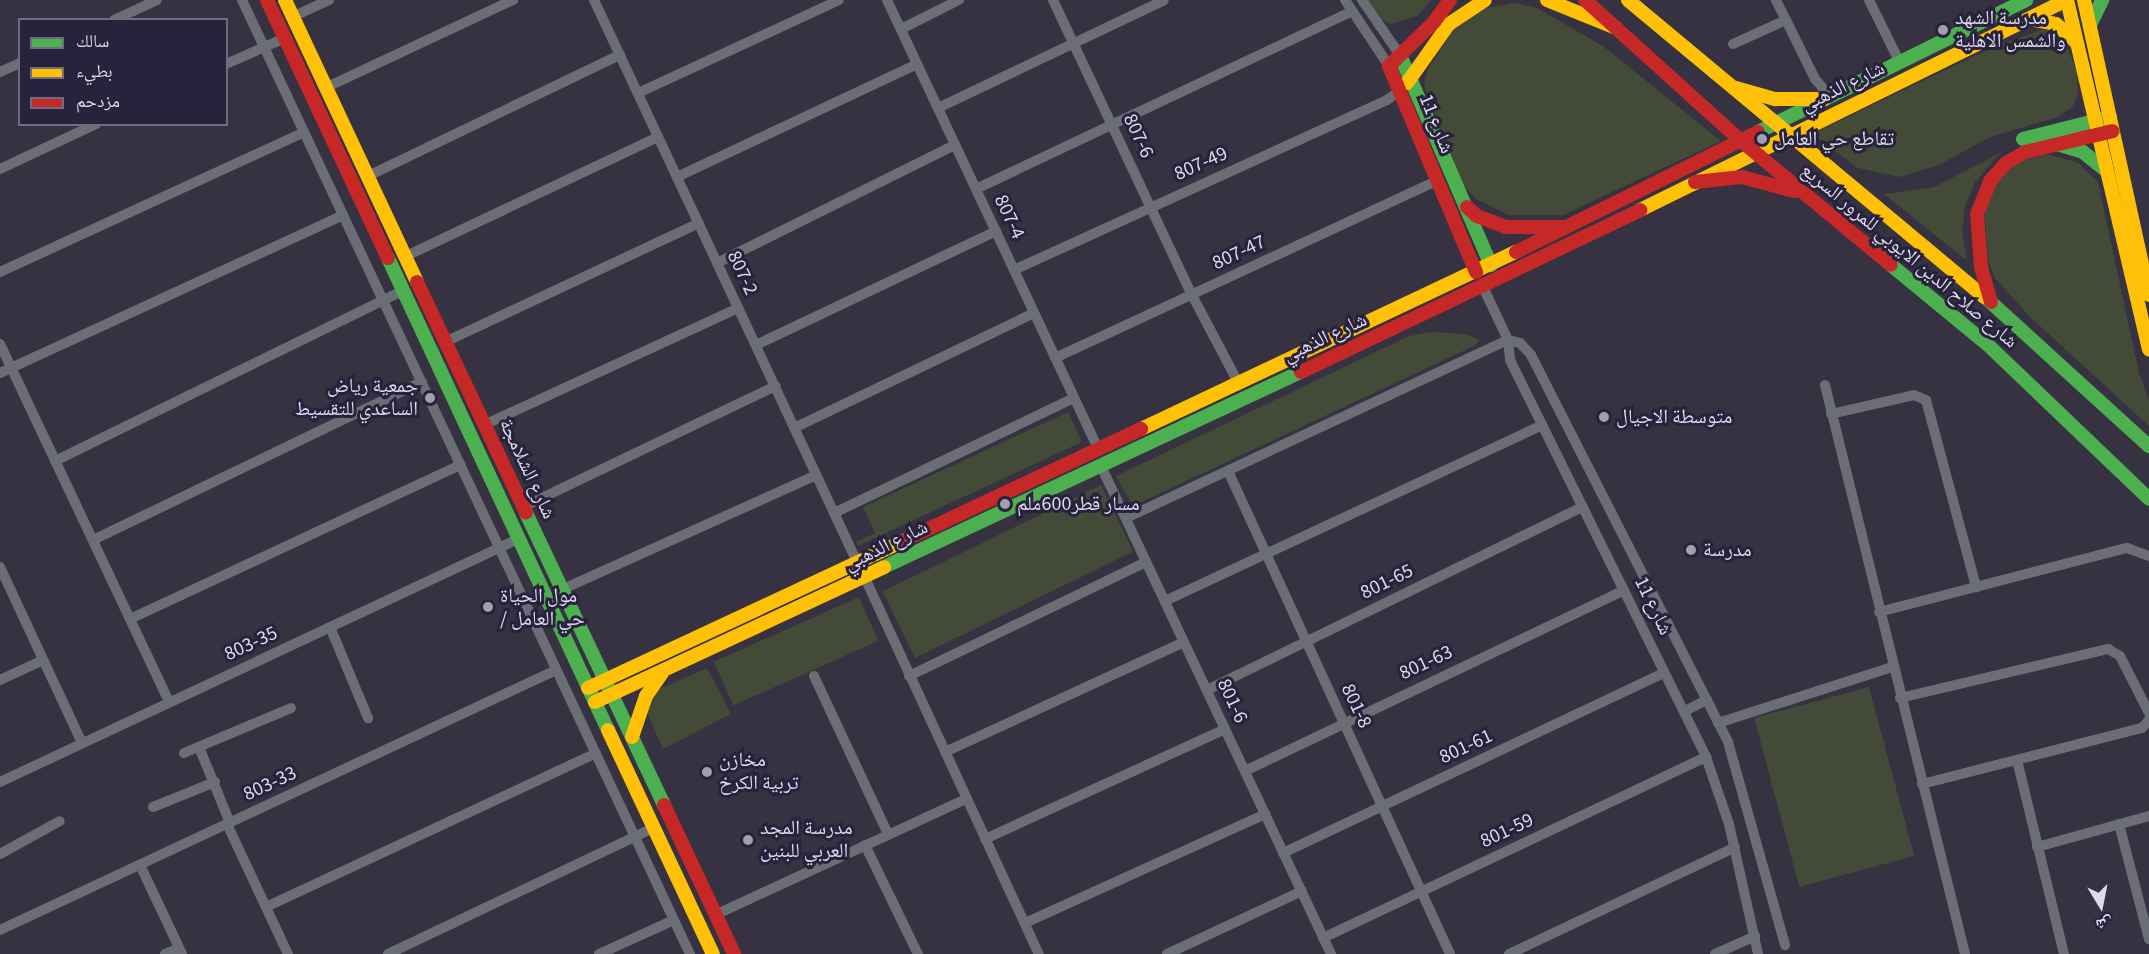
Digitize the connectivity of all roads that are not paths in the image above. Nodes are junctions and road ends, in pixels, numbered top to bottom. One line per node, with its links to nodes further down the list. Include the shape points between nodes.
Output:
1 (157, 0): 28 (street)
2 (242, 0): 37 (street)
3 (267, 0): 34 (street, شارع الشلامجة)
4 (285, 0): 27 (street, شارع الشلامجة)
5 (329, 0): 27 (street)
6 (513, 0): 49 (street)
7 (594, 0): 39 (street, 807-2)
8 (839, 0): 51 (street)
9 (887, 0): 32 (street, 807-4)
10 (959, 0): 32 (street)
11 (1053, 0): 35 (street, 807-6)
12 (1164, 0): 35 (street)
13 (1345, 0): 26 (street, شارع 11)
14 (1362, 0): 40 (street, شارع 11)
15 (1450, 0): 40 (street)
16 (1485, 0): 47 (street, via 1449,24)
17 (1547, 0): 33 (street)
18 (1585, 0): 33 (street, شارع صلاح الدين الايوبي للمرور السريع)
19 (1628, 0): 48 (street, شارع صلاح الدين الايوبي للمرور السريع)
20 (1776, 0): 30 (street)
21 (1869, 0): 42 (street)
22 (2026, 0): 42 (street, شارع الذهبي)
23 (2067, 0): 29 (street, شارع الذهبي); 38 (street)
24 (2084, 0): 31 (street)
25 (2102, 0): 31 (street)
26 (1353, 11): 45 (street, شارع 11); 54 (street)
27 (292, 17): 49 (street, شارع الشلامجة)
28 (118, 18)
29 (2031, 19): 38 (street, via 2056,24); 60 (street, شارع الذهبي)
30 (1786, 20): 36 (street); 52 (street)
31 (2090, 25): 56 (street)
32 (901, 29): 44 (street, 807-4)
33 (1617, 29): 63 (street, شارع صلاح الدين الايوبي للمرور السريع)
34 (285, 38): 37 (street); 88 (street, شارع الشلامجة)
35 (1073, 42): 53 (street); 54 (street, 807-6)
36 (1733, 44)
37 (263, 48): 41 (street); 59 (street)
38 (2079, 48): 58 (street)
39 (620, 55): 51 (street, 807-2); 69 (street)
40 (1400, 55): 45 (street); 47 (street, شارع 11)
41 (228, 63)
42 (1900, 63): 52 (street, شارع الذهبي)
43 (18, 64): 46 (street)
44 (917, 64): 53 (street, 807-4); 70 (street)
45 (1389, 66): 50 (street, شارع 11)
46 (0, 72)
47 (1412, 78): 50 (street); 76 (street, شارع 11)
48 (1724, 83): 52 (street, via 1775,99); 55 (street, شارع صلاح الدين الايوبي للمرور السريع)
49 (325, 88): 69 (street, شارع الشلامجة)
50 (1401, 90): 71 (street, شارع 11); 75 (street, 807-49, via 1387,100)
51 (638, 93): 61 (street, 807-2)
52 (1827, 98): 55 (street, شارع الذهبي)
53 (938, 108): 65 (street, 807-4)
54 (1112, 123): 73 (street); 75 (street, 807-6)
55 (1774, 123): 60 (street, شارع صلاح الدين الايوبي للمرور السريع); 63 (street, شارع الذهبي)
56 (2112, 124): 58 (street); 90 (street)
57 (92, 126): 67 (street)
58 (2097, 128): 62 (street); 64 (street); 68 (street)
59 (304, 132): 77 (street); 85 (street)
60 (1789, 135): 66 (street, شارع الذهبي); 92 (street, شارع صلاح الدين الايوبي للمرور السريع)
61 (658, 137): 70 (street, 807-2); 81 (street)
62 (2023, 139)
63 (1739, 140): 66 (street, شارع صلاح الدين الايوبي للمرور السريع); 79 (street, شارع الذهبي)
64 (2056, 143): 68 (street, via 2083,152); 92 (street, via 2011,159 1984,192 1977,214 1977,231)
65 (955, 145): 73 (street, 807-4); 82 (street)
66 (1755, 152): 72 (street, شارع الذهبي); 74 (street, شارع صلاح الدين الايوبي للمرور السريع)
67 (0, 169)
68 (2105, 170): 99 (street, via 2142,336)
69 (366, 177): 81 (street, شارع الشلامجة)
70 (677, 177): 78 (street, 807-2)
71 (1438, 180): 86 (street, شارع 11); 89 (street, 807-47)
72 (1695, 182): 74 (street, via 1742,177 1787,187); 87 (street, شارع الذهبي)
73 (976, 189): 80 (street, 807-4)
74 (1808, 198): 119 (street, شارع صلاح الدين الايوبي للمرور السريع, via 1987,344)
75 (1151, 207): 84 (street, 807-49); 89 (street, 807-6)
76 (1467, 207): 79 (street, via 1477,216 1506,226); 83 (street, شارع 11)
77 (343, 215): 91 (street); 101 (street)
78 (699, 223): 82 (street, 807-2); 96 (street)
79 (1569, 228): 83 (street, شارع الذهبي)
80 (996, 231): 84 (street, 807-4); 98 (street)
81 (404, 257): 96 (street, شارع الشلامجة)
82 (717, 263): 93 (street, 807-2)
83 (1491, 265): 86 (street, شارع الذهبي)
84 (1014, 270): 94 (street, 807-4)
85 (0, 272)
86 (1476, 272): 104 (street, شارع الذهبي)
87 (1483, 287): 95 (street, شارع 11); 115 (street, شارع الذهبي)
88 (402, 291): 91 (street); 124 (street, شارع الشلامجة)
89 (1192, 295): 100 (street, 807-47); 104 (street, 807-6)
90 (2149, 295)
91 (383, 300): 103 (street); 114 (street)
92 (1991, 302): 112 (street, شارع صلاح الدين الايوبي للمرور السريع)
93 (738, 308): 98 (street, 807-2); 109 (street)
94 (1034, 313): 100 (street, 807-4); 111 (street)
95 (1508, 340): 110 (street, شارع 11, via 1510,360); 117 (street); 155 (street, via 1524,345 1531,355)
96 (445, 342): 109 (street, شارع الشلامجة)
97 (0, 344): 101 (street)
98 (756, 345): 106 (street, 807-2)
99 (2149, 350)
100 (1055, 358): 107 (street, 807-4)
101 (11, 368): 102 (street); 114 (street)
102 (0, 373)
103 (422, 382): 116 (street); 125 (street)
104 (1239, 384): 113 (street, شارع الذهبي)
105 (1825, 385): 108 (street)
106 (775, 386): 111 (street, 807-2); 120 (street)
107 (1074, 398): 113 (street, 807-4); 122 (street)
108 (1832, 414): 133 (street, via 1914,396 1926,400); 137 (street)
109 (484, 425): 120 (street, شارع الشلامجة)
110 (1542, 425): 121 (street, شارع 11); 127 (street)
111 (794, 428): 118 (street, 807-2)
112 (2149, 446)
113 (1098, 448): 129 (street, شارع الذهبي)
114 (55, 461): 125 (street)
115 (1100, 464): 123 (street, 801-6); 132 (street, شارع الذهبي)
116 (461, 465): 126 (street); 138 (street)
117 (1229, 473): 123 (street); 127 (street, 801-8)
118 (817, 476): 122 (street, 807-2); 134 (street)
119 (2149, 499)
120 (523, 507): 134 (street, شارع الشلامجة)
121 (1583, 507): 135 (street, شارع 11); 140 (street, 801-65)
122 (834, 513): 129 (street, 807-2)
123 (1126, 518): 130 (street, 801-6)
124 (518, 539): 126 (street, 803-35); 151 (street, شارع الشلامجة)
125 (93, 540): 138 (street)
126 (499, 548): 139 (street, 803-35); 144 (street)
127 (1266, 552): 136 (street); 140 (street, 801-8)
128 (2149, 556): 133 (street, via 2127,548)
129 (857, 562): 150 (street, شارع الذهبي)
130 (1146, 562): 136 (street, 801-6); 148 (street)
131 (1, 573): 142 (street)
132 (865, 578): 145 (street, شارع الذهبي); 148 (street)
133 (1976, 587): 137 (street)
134 (562, 589): 150 (street, شارع الشلامجة)
135 (1624, 590): 146 (street, شارع 11); 163 (street, 801-63)
136 (1165, 601): 141 (street, 801-6)
137 (1879, 612): 143 (street)
138 (130, 619): 156 (street)
139 (330, 627): 156 (street, 803-35); 161 (street)
140 (1306, 641): 152 (street, 801-65); 163 (street, 801-8)
141 (1184, 642): 152 (street, 801-6); 169 (street)
142 (44, 660): 149 (street); 167 (street)
143 (1892, 667): 154 (street); 164 (street)
144 (556, 670): 171 (street); 184 (street, 803-33)
145 (663, 672): 153 (street, شارع الذهبي); 166 (street, via 643,703)
146 (1664, 673): 159 (street, شارع 11); 179 (street, 801-61)
147 (814, 676): 187 (street)
148 (909, 676): 169 (street)
149 (0, 680)
150 (605, 680): 151 (street, شارع الذهبي); 153 (street, شارع الشلامجة)
151 (588, 688): 157 (street, شارع الشلامجة)
152 (1207, 690): 165 (street, 801-6)
153 (612, 694): 157 (street, شارع الذهبي); 166 (street, شارع الشلامجة)
154 (1900, 698): 160 (street, via 2108,649 2120,656); 177 (street)
155 (1707, 700): 159 (street); 164 (street)
156 (169, 702): 167 (street, 803-35)
157 (595, 702): 186 (street, شارع الشلامجة)
158 (291, 708): 168 (street)
159 (1685, 711): 172 (street, شارع 11)
160 (2149, 713)
161 (368, 718)
162 (2149, 720): 173 (street, via 2142,728)
163 (1344, 722): 174 (street, 801-63); 179 (street, 801-8)
164 (1718, 723): 206 (street, via 1743,786)
165 (1225, 729): 174 (street, 801-6); 189 (street)
166 (632, 737): 199 (street, شارع الشلامجة)
167 (82, 743): 175 (street, 803-35)
168 (199, 747): 170 (street); 176 (street)
169 (945, 752): 178 (street)
170 (184, 753)
171 (596, 753): 188 (street); 198 (street)
172 (1706, 757): 191 (street, شارع 11); 197 (street, 801-59)
173 (2017, 760): 177 (street); 192 (street)
174 (1245, 771): 181 (street, 801-6)
175 (0, 782)
176 (215, 782): 180 (street); 184 (street)
177 (1922, 784): 223 (street)
178 (966, 799): 187 (street); 189 (street)
179 (1382, 806): 193 (street, 801-61); 197 (street, 801-8)
180 (153, 807)
181 (1265, 814): 193 (street, 801-6); 201 (street)
182 (2149, 816): 185 (street)
183 (60, 821): 194 (street)
184 (228, 823): 195 (street, 803-33); 198 (street)
185 (2119, 824): 192 (street); 205 (street)
186 (653, 828): 188 (street); 213 (street, شارع الشلامجة)
187 (888, 834): 190 (street)
188 (634, 836): 200 (street); 210 (street)
189 (985, 839): 201 (street)
190 (865, 845): 199 (street); 215 (street)
191 (1735, 847): 203 (street, شارع 11); 220 (street)
192 (2037, 847): 224 (street)
193 (1284, 853): 196 (street, 801-6)
194 (0, 854)
195 (140, 865): 202 (street, 803-33); 207 (street)
196 (1302, 891): 204 (street, 801-6); 217 (street)
197 (1421, 891): 204 (street, 801-59); 219 (street, 801-8)
198 (266, 907): 209 (street)
199 (715, 915): 214 (street, شارع الشلامجة)
200 (674, 920): 211 (street); 212 (street)
201 (1025, 923): 216 (street)
202 (1, 929)
203 (1755, 936): 221 (street); 222 (street, شارع 11)
204 (1323, 938): 218 (street, 801-6)
205 (2149, 939)
206 (1785, 945)
207 (180, 951): 208 (street)
208 (165, 954)
209 (288, 954)
210 (388, 954)
211 (599, 954)
212 (690, 954)
213 (713, 954)
214 (734, 954)
215 (918, 954)
216 (1039, 954)
217 (1167, 954)
218 (1331, 954)
219 (1450, 954)
220 (1509, 954)
221 (1715, 954)
222 (1758, 954)
223 (1965, 954)
224 (2064, 954)

